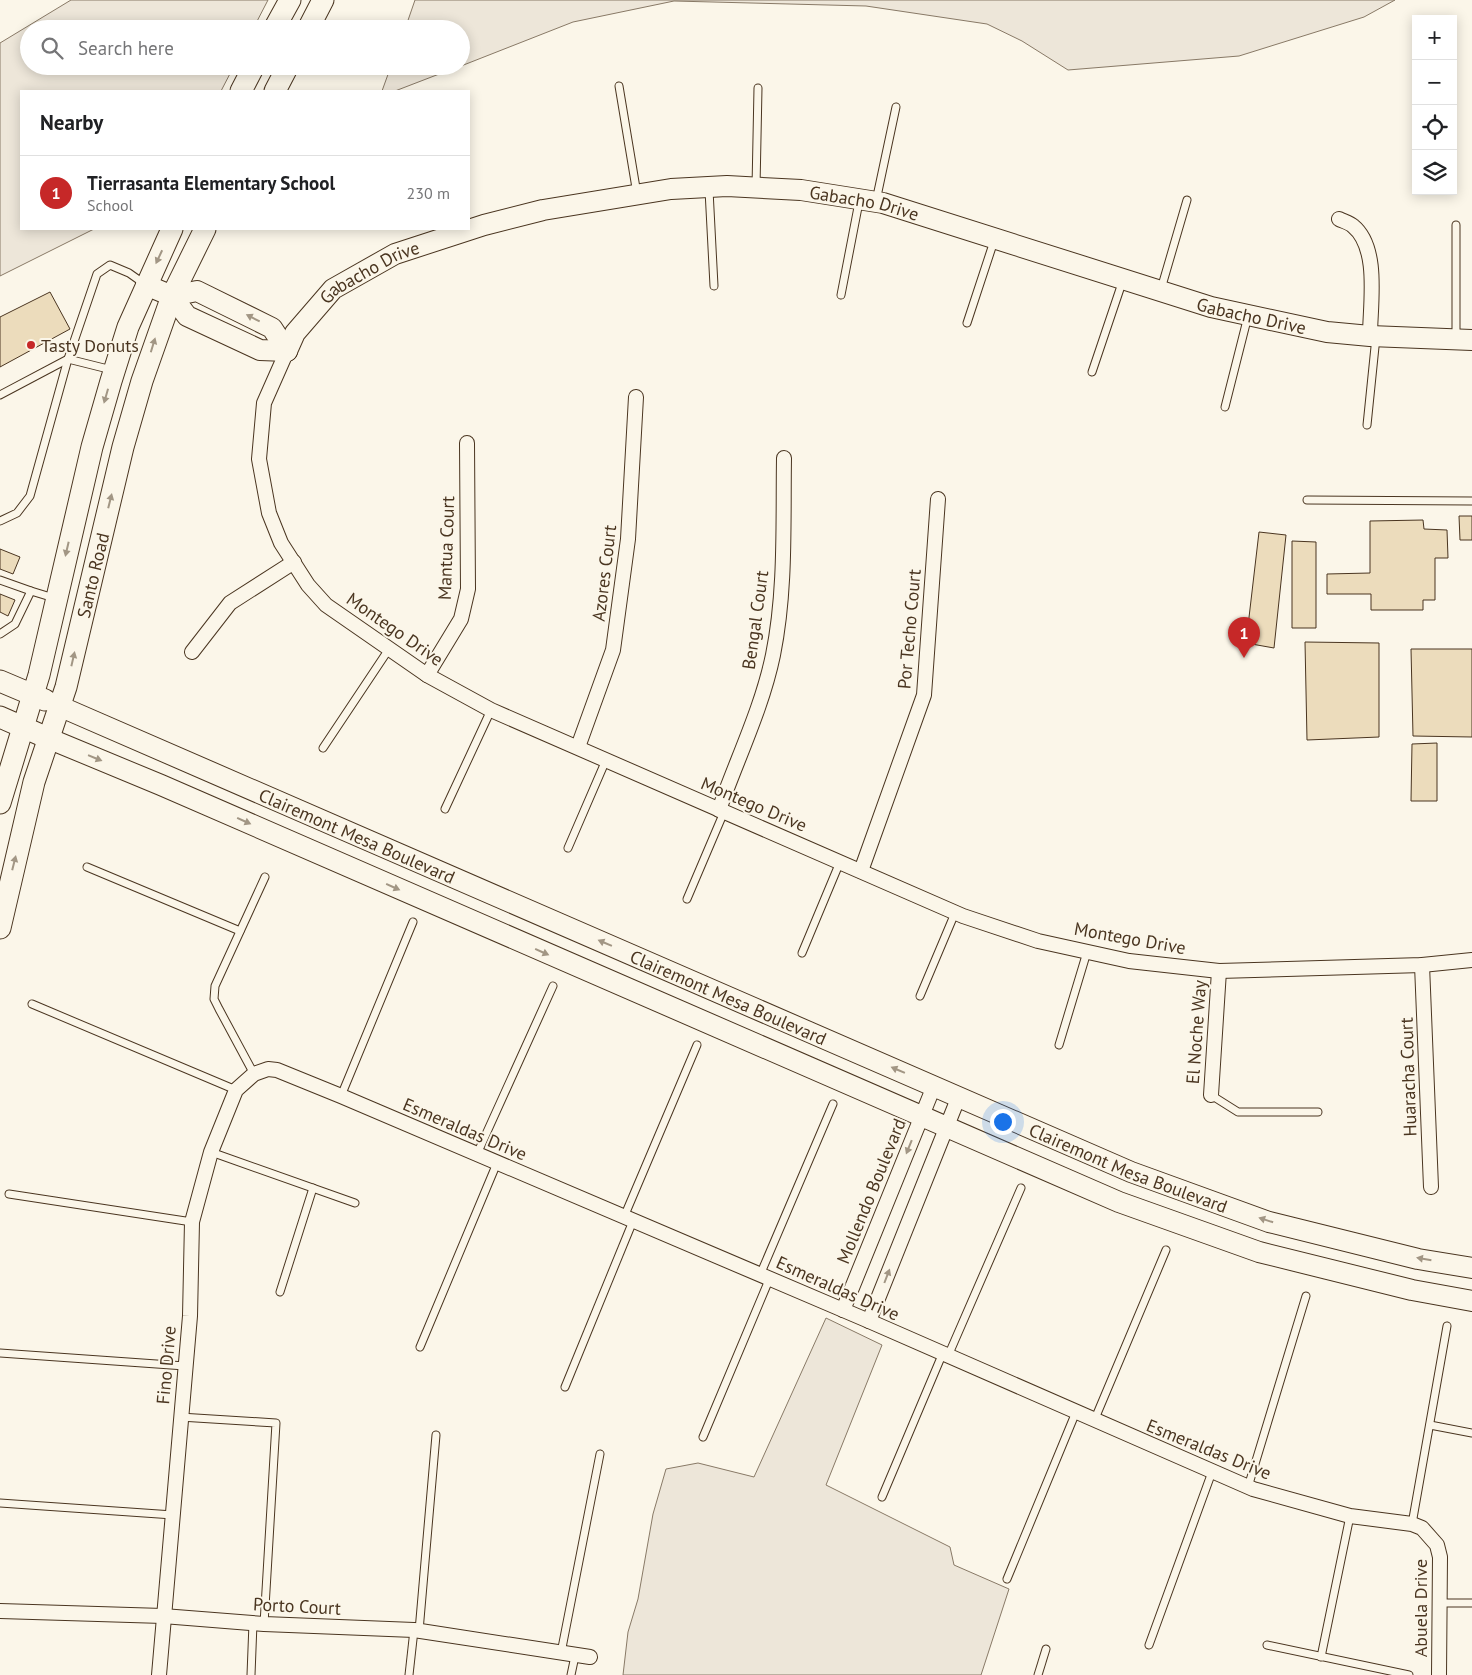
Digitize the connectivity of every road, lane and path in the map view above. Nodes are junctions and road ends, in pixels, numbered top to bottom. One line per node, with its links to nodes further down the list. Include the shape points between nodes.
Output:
1 (290, 0): 3 (main road)
2 (323, 0): 4 (main road)
3 (279, 20)
4 (313, 20)
5 (249, 75): 9 (main road)
6 (283, 75): 10 (main road)
7 (619, 86): 14 (lane)
8 (758, 88): 13 (lane)
9 (242, 90)
10 (276, 90)
11 (896, 107): 15 (lane)
12 (709, 187): 13 (main road, Gabacho Drive); 14 (main road, Gabacho Drive); 26 (lane)
13 (756, 188): 15 (main road, Gabacho Drive, via 800,190)
14 (637, 194): 22 (main road, Gabacho Drive, via 543,210)
15 (868, 200): 23 (main road, Gabacho Drive); 29 (lane)
16 (1187, 200): 27 (lane)
17 (1339, 219): 32 (street, via 1353,226 1363,240 1371,262)
18 (1456, 225): 33 (lane)
19 (172, 230): 25 (main road, Santo Road, one-way to 25)
20 (205, 230): 28 (main road, Santo Road)
21 (469, 230): 34 (main road, Gabacho Drive, via 396,254 333,289 295,333)
22 (470, 230)
23 (995, 238): 24 (main road, Gabacho Drive); 31 (lane)
24 (1123, 279): 27 (main road, Gabacho Drive); 37 (lane)
25 (146, 284): 28 (main road); 35 (lane, via 129,272 110,265 97,274); 36 (main road, Santo Road)
26 (714, 286)
27 (1161, 291): 30 (main road, Gabacho Drive, via 1211,308)
28 (172, 296): 34 (main road, via 187,316 260,350); 34 (main road, one-way to 28, via 272,328 197,291); 58 (main road, Santo Road, one-way to 28, via 123,447 157,334)
29 (841, 296)
30 (1248, 315): 32 (main road, Gabacho Drive, via 1327,332); 40 (lane)
31 (967, 323)
32 (1373, 337): 33 (main road, Gabacho Drive); 41 (lane)
33 (1464, 340)
34 (287, 351): 48 (street, Montego Drive, via 264,404 259,459 269,513 281,544)
35 (68, 359): 36 (lane); 38 (lane); 47 (lane, via 30,496 17,513)
36 (114, 371): 51 (main road, Santo Road, one-way to 51)
37 (1092, 372)
38 (0, 395)
39 (636, 397): 64 (street, Azores Court, via 628,539 614,650)
40 (1225, 407)
41 (1367, 425)
42 (467, 443): 55 (street, Mantua Court, via 468,589 461,619)
43 (784, 458): 68 (street, Bengal Court, via 781,590 773,655)
44 (938, 499): 72 (street, Por Techo Court, via 924,695)
45 (1307, 500): 46 (lane)
46 (1472, 501)
47 (0, 521)
48 (294, 562): 53 (street, Montego Drive, via 326,605); 54 (street, via 230,603)
49 (0, 580): 50 (lane)
50 (31, 591): 51 (lane); 52 (lane, via 15,624)
51 (55, 598): 57 (main road, Santo Road)
52 (0, 634)
53 (389, 649): 55 (street, Montego Drive); 63 (lane)
54 (192, 652)
55 (427, 675): 59 (street, Montego Drive)
56 (0, 681): 57 (main road, Clairemont Mesa Boulevard)
57 (32, 695): 58 (main road, Clairemont Mesa Boulevard); 61 (main road, Santo Road)
58 (59, 706): 62 (main road, Santo Road); 90 (main road, Clairemont Mesa Boulevard, one-way to 58)
59 (491, 710): 64 (street, Montego Drive); 67 (lane)
60 (0, 717): 61 (main road, Clairemont Mesa Boulevard)
61 (22, 727): 62 (main road, Clairemont Mesa Boulevard); 66 (main road, Santo Road)
62 (50, 739): 77 (main road, Santo Road, one-way to 62, via 34,782); 97 (main road, Clairemont Mesa Boulevard, one-way to 97)
63 (323, 748)
64 (578, 748): 65 (street, Montego Drive)
65 (606, 760): 68 (street, Montego Drive); 69 (lane)
66 (0, 803)
67 (444, 809)
68 (721, 811): 70 (street, Montego Drive); 74 (lane)
69 (568, 848)
70 (840, 862): 72 (street, Montego Drive); 80 (lane)
71 (86, 867): 78 (lane)
72 (861, 871): 75 (street, Montego Drive)
73 (265, 877): 78 (lane)
74 (687, 899)
75 (955, 913): 79 (street, Montego Drive, via 1038,941); 85 (lane)
76 (413, 922): 93 (lane)
77 (0, 928)
78 (240, 931): 89 (lane, via 215,986 214,999)
79 (1087, 952): 83 (street, Montego Drive, via 1129,961); 88 (lane)
80 (802, 953)
81 (1472, 960): 82 (street, Montego Drive)
82 (1422, 965): 83 (street, Montego Drive); 102 (street, Huaracha Court)
83 (1219, 971): 92 (street, El Noche Way)
84 (553, 986): 100 (lane)
85 (920, 996)
86 (32, 1004): 91 (lane)
87 (697, 1045): 107 (lane)
88 (1059, 1045)
89 (254, 1074): 91 (street, Fino Drive); 93 (street, Esmeraldas Drive, via 268,1069 277,1070)
90 (934, 1086): 94 (main road, Clairemont Mesa Boulevard); 97 (street, Mollendo Boulevard)
91 (236, 1090): 99 (street, Fino Drive)
92 (1211, 1095): 96 (lane, via 1238,1112)
93 (341, 1096): 100 (street, Esmeraldas Drive)
94 (959, 1096): 98 (street); 110 (main road, Clairemont Mesa Boulevard, one-way to 94, via 1269,1222 1131,1172)
95 (833, 1104): 111 (lane)
96 (1318, 1112)
97 (921, 1118): 98 (main road, Clairemont Mesa Boulevard); 115 (street, Mollendo Boulevard, one-way to 115)
98 (945, 1128): 114 (main road, Clairemont Mesa Boulevard, via 1119,1202 1259,1252 1356,1278); 116 (street, one-way to 98)
99 (211, 1152): 103 (lane); 108 (street, Fino Drive)
100 (477, 1154): 101 (street, Esmeraldas Drive)
101 (497, 1163): 107 (street, Esmeraldas Drive); 118 (lane)
102 (1431, 1187)
103 (313, 1188): 106 (lane); 112 (lane)
104 (1021, 1188): 120 (lane)
105 (9, 1194): 108 (lane)
106 (355, 1202)
107 (629, 1219): 111 (street, Esmeraldas Drive); 122 (lane)
108 (192, 1222): 121 (street, Fino Drive)
109 (1166, 1250): 125 (lane)
110 (1472, 1268)
111 (764, 1277): 115 (street, Esmeraldas Drive); 129 (lane)
112 (280, 1292)
113 (1306, 1296): 132 (lane)
114 (1472, 1301)
115 (843, 1310): 116 (street, Esmeraldas Drive)
116 (869, 1321): 120 (street, Esmeraldas Drive)
117 (1447, 1326): 126 (lane)
118 (420, 1347)
119 (0, 1353): 121 (lane)
120 (944, 1356): 123 (street, Esmeraldas Drive); 133 (lane)
121 (186, 1366): 124 (street, Fino Drive)
122 (565, 1387)
123 (1076, 1412): 125 (street, Esmeraldas Drive); 138 (lane)
124 (180, 1417): 135 (street, Fino Drive); 143 (lane, via 276,1423)
125 (1094, 1422): 131 (street, Esmeraldas Drive)
126 (1430, 1425): 127 (lane); 137 (lane)
127 (1472, 1433)
128 (436, 1435): 144 (lane)
129 (703, 1437)
130 (600, 1454): 148 (lane)
131 (1212, 1472): 132 (street, Esmeraldas Drive); 145 (lane)
132 (1248, 1488): 136 (street, Esmeraldas Drive)
133 (882, 1497)
134 (0, 1503): 135 (lane)
135 (172, 1516): 142 (street, Fino Drive)
136 (1350, 1516): 137 (street, Esmeraldas Drive); 149 (lane)
137 (1412, 1524): 139 (street, Abuela Drive, via 1422,1528 1437,1545)
138 (1007, 1579)
139 (1440, 1603): 140 (lane); 157 (street, Abuela Drive)
140 (1472, 1603)
141 (0, 1611): 142 (street, Porto Court)
142 (163, 1616): 143 (street, Porto Court); 151 (street, Fino Drive)
143 (259, 1624): 144 (street, Porto Court); 152 (lane)
144 (416, 1631): 148 (street, Porto Court); 153 (lane)
145 (1150, 1645)
146 (1267, 1645): 149 (lane)
147 (1046, 1649): 155 (lane)
148 (568, 1655): 150 (street, Porto Court); 154 (lane)
149 (1321, 1656): 156 (lane)
150 (590, 1657)
151 (159, 1675)
152 (251, 1675)
153 (409, 1675)
154 (571, 1675)
155 (1038, 1675)
156 (1409, 1675)
157 (1439, 1675)

